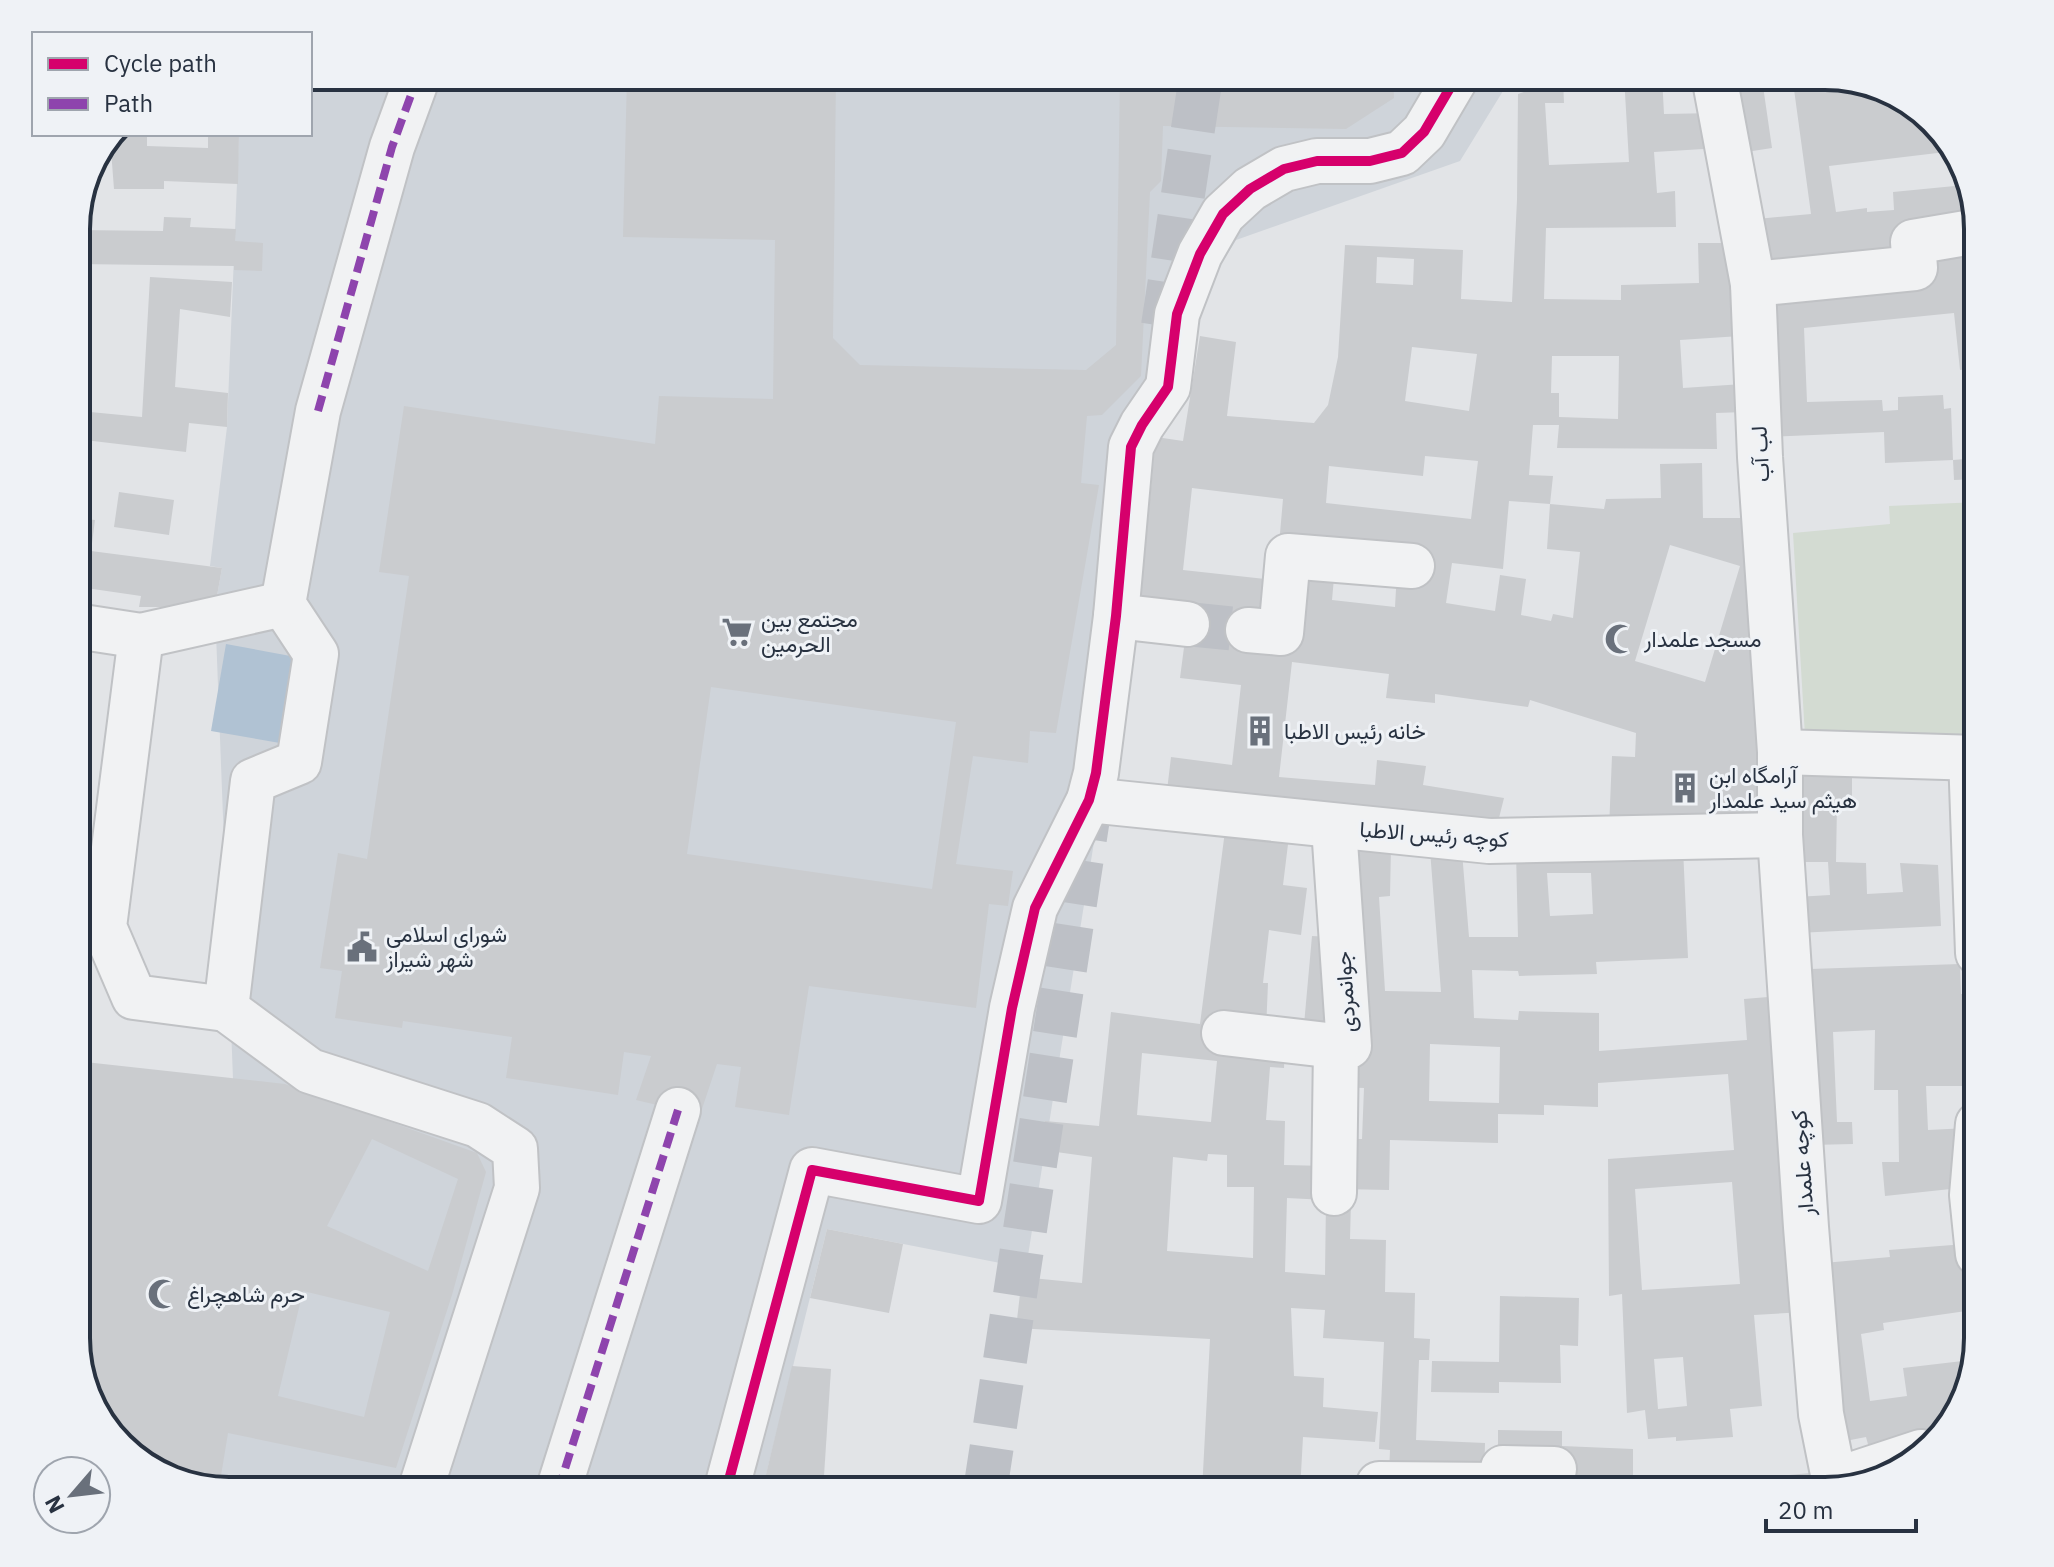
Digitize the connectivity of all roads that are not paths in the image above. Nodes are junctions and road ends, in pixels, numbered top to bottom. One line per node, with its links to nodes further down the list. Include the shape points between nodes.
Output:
1 (413, 90): 7 (street, via 318,411)
2 (1449, 90): 8 (street, via 1424,132 1402,153 1284,169 1250,189 1223,214 1200,254 1177,314 1168,387 1131,447)
3 (1717, 90): 5 (street, لب آب)
4 (1964, 233): 5 (street, via 1913,242 1915,268)
5 (1753, 284): 13 (street, لب آب)
6 (1412, 566): 11 (street, via 1288,556 1281,633)
7 (283, 604): 12 (street); 18 (street, via 316,654 299,762 253,781)
8 (1116, 616): 9 (street); 15 (street)
9 (1187, 624)
10 (90, 628): 12 (street)
11 (1248, 630)
12 (141, 636): 18 (street, via 104,927 134,997)
13 (1780, 752): 14 (street); 17 (street, لب آب)
14 (1964, 757)
15 (1089, 800): 16 (street, کوچه رئیس الاطبا); 27 (street, via 1035,908 979,1201 812,1170)
16 (1334, 827): 17 (street, کوچه رئیس الاطبا, via 1489,841); 20 (street, جوانمردی, via 1349,1046)
17 (1780, 835): 24 (street, کوچه علمدار, via 1820,1399)
18 (226, 1009): 25 (street, via 310,1071 478,1125 515,1149 517,1188)
19 (1224, 1033): 20 (street)
20 (1336, 1046): 22 (street, جوانمردی)
21 (678, 1110): 26 (street)
22 (1334, 1193)
23 (1554, 1469): 28 (street, via 1503,1468)
24 (1834, 1476)
25 (424, 1477)
26 (562, 1477)
27 (730, 1477)
28 (1502, 1477)

